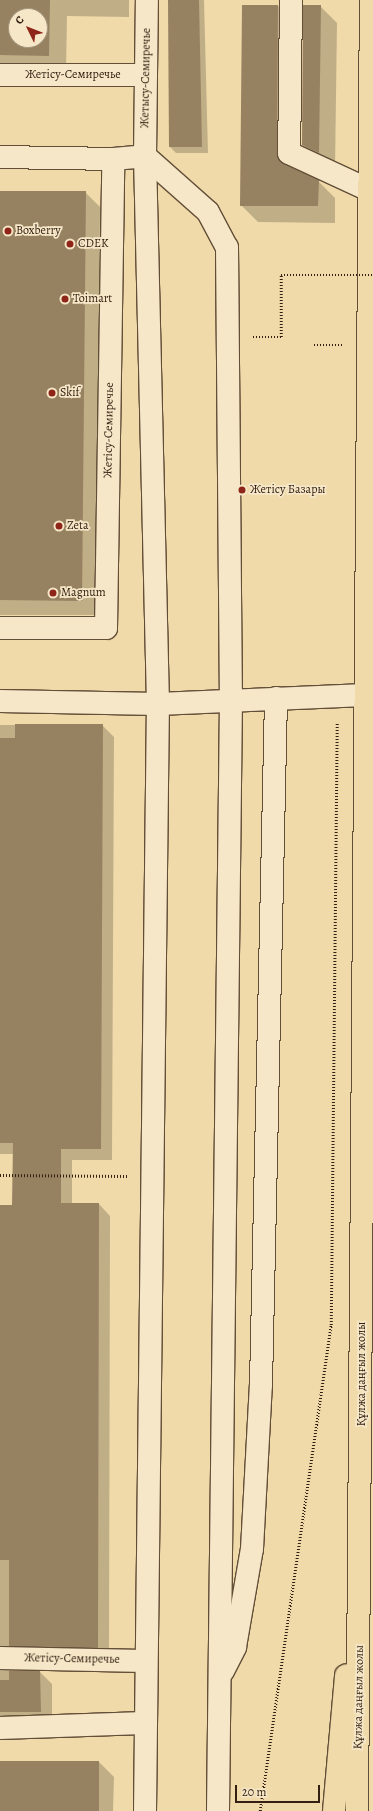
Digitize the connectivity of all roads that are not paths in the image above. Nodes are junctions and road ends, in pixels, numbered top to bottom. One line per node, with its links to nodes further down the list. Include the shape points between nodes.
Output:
1 (147, 0): 5 (lane, Жетысу-Семиречье)
2 (291, 0): 9 (lane, via 289,153)
3 (371, 0): 9 (main road, Құлжа даңғыл жолы)
4 (0, 75): 5 (lane, Жетісу-Семиречье)
5 (146, 75): 6 (lane, Жетысу-Семиречье)
6 (144, 156): 8 (lane); 13 (lane, via 208,212 227,247); 15 (lane, Жетысу-Семиречье)
7 (0, 157): 8 (lane)
8 (113, 159): 10 (lane, Жетісу-Семиречье, via 106,628)
9 (370, 190): 11 (main road, Құлжа даңғыл жолы)
10 (0, 628)
11 (365, 695): 12 (lane); 16 (main road, Құлжа даңғыл жолы)
12 (276, 698): 13 (lane); 19 (lane, via 261,1385 252,1549 235,1647)
13 (232, 699): 15 (lane); 19 (lane)
14 (0, 701): 15 (lane)
15 (158, 704): 18 (lane, Жетысу-Семиречье)
16 (362, 1496): 24 (main road); 25 (main road, Құлжа даңғыл жолы)
17 (0, 1658): 18 (lane, Жетісу-Семиречье)
18 (144, 1661): 20 (lane, Жетысу-Семиречье)
19 (220, 1678): 23 (lane)
20 (144, 1723): 21 (lane); 22 (lane, Жетысу-Семиречье)
21 (0, 1728)
22 (145, 1811)
23 (218, 1811)
24 (334, 1811)
25 (357, 1811)

